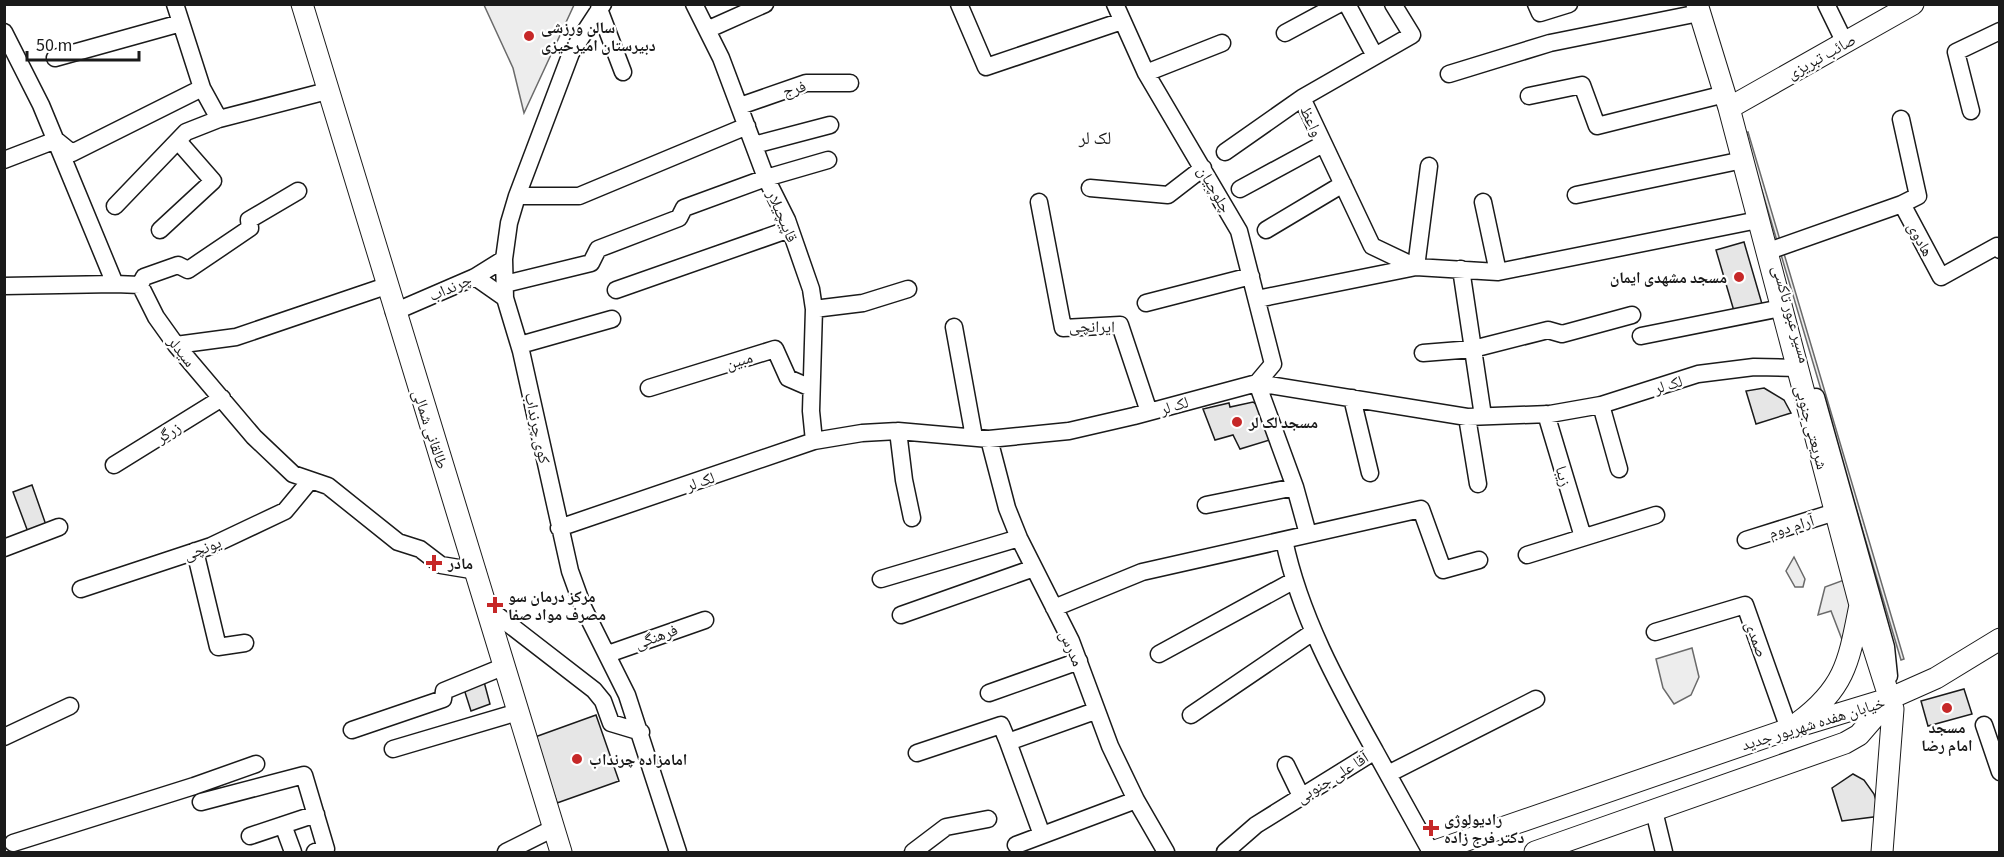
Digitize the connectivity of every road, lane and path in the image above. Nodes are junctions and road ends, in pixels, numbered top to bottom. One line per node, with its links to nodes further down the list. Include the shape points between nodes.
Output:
1 (175, 4): 17 (street)
2 (302, 4): 31 (main road, طالقانی شمالی)
3 (694, 4): 18 (street, قاپیچیلار)
4 (765, 4): 18 (street)
5 (959, 4): 16 (street, via 986,67)
6 (1115, 4): 16 (street, چلوچیان)
7 (1339, 4): 21 (street)
8 (1347, 4): 24 (street)
9 (1393, 4): 24 (street, واعظ, via 1412,35)
10 (1536, 4): 11 (street, via 1540,13)
11 (1569, 4)
12 (1826, 4): 23 (street)
13 (1904, 7): 23 (main road, صائب تبریزی)
14 (598, 8): 26 (street); 57 (street, کوی چرنداب, via 571,53)
15 (1698, 9): 28 (street, via 1550,43); 34 (main road, شریعتی جنوبی)
16 (1122, 21): 27 (street, چلوچیان)
17 (181, 23): 25 (street); 30 (street)
18 (709, 29): 35 (street, قاپیچیلار)
19 (2000, 31): 36 (street, via 1956,52)
20 (4, 32): 41 (street)
21 (1285, 33)
22 (1222, 43): 27 (street)
23 (1845, 43): 34 (main road, صائب تبریزی)
24 (1375, 56): 33 (street, واعظ)
25 (55, 58)
26 (623, 72)
27 (1146, 73): 50 (street, چلوچیان)
28 (1449, 74)
29 (850, 83): 35 (street, فرج, via 806,83)
30 (202, 88): 37 (street); 41 (street, via 72,153)
31 (327, 91): 37 (street); 77 (main road, طالقانی شمالی)
32 (1529, 96): 34 (street, via 1582,85 1597,126)
33 (1302, 98): 43 (street, واعظ); 45 (street)
34 (1727, 101): 48 (main road, شریعتی جنوبی); 66 (street, مسیر عبور تاکسی, via 1737,120)
35 (740, 106): 40 (street, قاپیچیلار)
36 (1971, 111)
37 (219, 118): 42 (street, via 186,132)
38 (1901, 119): 60 (street, via 1918,196)
39 (830, 125): 44 (street)
40 (747, 126): 44 (street, قاپیچیلار); 57 (street, via 579,196)
41 (56, 140): 46 (street); 74 (street)
42 (178, 141): 61 (street); 64 (street, via 213,181)
43 (1323, 144): 52 (street, واعظ); 54 (street)
44 (754, 145): 51 (street, قاپیچیلار)
45 (1225, 152)
46 (4, 160)
47 (828, 160): 51 (street)
48 (1743, 160): 56 (street); 62 (main road, شریعتی جنوبی)
49 (1429, 166): 69 (street)
50 (1203, 168): 53 (street, via 1168,195); 72 (street, چلوچیان, via 1239,231)
51 (765, 177): 63 (street, قاپیچیلار, via 779,199); 80 (street, via 684,208 679,218 598,249 591,263)
52 (1343, 184): 65 (street); 69 (street, واعظ, via 1372,246)
53 (1090, 188)
54 (1240, 189)
55 (298, 191): 75 (street, via 249,220 250,228 188,270 178,265 144,277)
56 (1576, 195)
57 (517, 196): 68 (street, کوی چرنداب)
58 (1039, 202): 101 (street, ایرانچی, via 1063,328 1120,325)
59 (1483, 202): 71 (street)
60 (1902, 204): 66 (street, هادوی); 67 (street, هادوی, via 1941,278 1997,246)
61 (115, 206)
62 (1758, 220): 66 (main road, شریعتی جنوبی); 71 (street, واعظ)
63 (790, 229): 78 (street); 84 (street, قاپیچیلار)
64 (160, 230)
65 (1266, 230)
66 (1770, 250): 83 (main road, شریعتی جنوبی); 147 (street, مسیر عبور تاکسی, via 1886,647)
67 (2000, 250)
68 (504, 259): 73 (street, چرنداب); 80 (street, کوی چرنداب)
69 (1416, 267): 70 (street, واعظ); 81 (street)
70 (1461, 268): 71 (street, واعظ); 92 (street)
71 (1498, 272)
72 (1251, 276): 81 (street, چلوچیان); 82 (street)
73 (475, 277): 80 (street); 85 (street, چرنداب)
74 (115, 284): 75 (street); 76 (street)
75 (140, 285): 90 (street, سیدلر)
76 (4, 286)
77 (386, 286): 85 (main road, طالقانی شمالی); 90 (street, via 236,337)
78 (615, 290)
79 (908, 290): 84 (street, via 863,303)
80 (505, 291): 91 (street, کوی چرنداب)
81 (1257, 299): 95 (street, چلوچیان, via 1274,364)
82 (1146, 303)
83 (1781, 308): 89 (street); 94 (main road, شریعتی جنوبی)
84 (814, 309): 97 (street, قاپیچیلار)
85 (394, 312): 129 (main road, طالقانی شمالی)
86 (1632, 315): 92 (street, via 1562,334 1548,330)
87 (612, 319): 91 (street)
88 (954, 327): 105 (street, مدرس)
89 (1641, 336)
90 (176, 345): 98 (street, سیدلر)
91 (520, 345): 118 (street, کوی چرنداب)
92 (1473, 349): 93 (street); 103 (street)
93 (1423, 353)
94 (1797, 368): 100 (street, لک لر, via 1754,367 1698,374); 114 (main road, شریعتی جنوبی)
95 (1257, 382): 99 (street, لک لر); 101 (street, لک لر); 112 (street)
96 (649, 388): 97 (street, مبین, via 775,349 789,378)
97 (811, 388): 106 (street, قاپیچیلار)
98 (222, 398): 107 (street, زرگر); 110 (street, سیدلر, via 254,437 293,474)
99 (1352, 398): 103 (street, لک لر); 109 (street)
100 (1601, 405): 102 (street, لک لر); 108 (street)
101 (1149, 412): 105 (street, لک لر, via 1069,431)
102 (1546, 414): 103 (street, لک لر); 120 (street, زیبا)
103 (1475, 416): 111 (street)
104 (898, 431): 105 (street, لک لر); 106 (street, لک لر); 116 (street)
105 (982, 438): 121 (street, مدرس)
106 (814, 441): 118 (street, لک لر)
107 (114, 465)
108 (1619, 469)
109 (1370, 473)
110 (309, 482): 125 (street, یونچی, via 285,511); 129 (street, سیدلر, via 328,486 398,542 420,549 441,566)
111 (1478, 484)
112 (1295, 487): 113 (street); 119 (street)
113 (1206, 506)
114 (1835, 512): 123 (street, آرام دوم); 133 (main road, شریعتی جنوبی)
115 (1656, 515): 120 (street)
116 (912, 518)
117 (59, 527): 124 (street)
118 (559, 528): 142 (street, کوی چرنداب, via 570,571)
119 (1308, 534): 122 (street); 127 (street, via 1421,509 1443,570)
120 (1582, 537): 126 (street)
121 (1019, 538): 128 (street, مدرس); 130 (street)
122 (1284, 540): 131 (street); 135 (street, via 1142,572)
123 (1746, 540)
124 (4, 548)
125 (195, 551): 132 (street, یونچی); 141 (street, via 218,647)
126 (1527, 555)
127 (1479, 560)
128 (1034, 568): 135 (street, مدرس); 136 (street)
129 (477, 571): 134 (main road, طالقانی شمالی)
130 (881, 579)
131 (1293, 580): 138 (street); 143 (street)
132 (81, 589)
133 (1860, 605): 147 (main road, شریعتی جنوبی); 154 (main road, via 1841,679 1828,697)
134 (488, 608): 145 (main road, طالقانی شمالی); 156 (street, via 594,690 611,723)
135 (1054, 608): 144 (street, مدرس)
136 (901, 615)
137 (705, 620): 142 (street, فرهنگی)
138 (1313, 632): 152 (street); 160 (street)
139 (1655, 632): 154 (street, صمدی, via 1745,605)
140 (2000, 639): 147 (main road, via 1936,678)
141 (245, 644)
142 (608, 654): 156 (street, کوی چرنداب)
143 (1159, 654)
144 (1079, 661): 146 (street); 150 (street, مدرس)
145 (505, 666): 151 (main road, طالقانی شمالی); 155 (street, via 444,691 443,699)
146 (989, 693)
147 (1891, 698): 154 (main road, خیابان هفده شهریور جدید); 169 (main road, خیابان هفده شهریور جدید, via 1866,728 1845,743); 189 (main road, شریعتی جنوبی)
148 (1536, 699): 165 (street)
149 (70, 706): 157 (street)
150 (1095, 711): 158 (street); 167 (street, مدرس)
151 (518, 712): 159 (street); 173 (main road, طالقانی شمالی)
152 (1191, 715)
153 (1984, 725): 164 (street)
154 (1789, 729): 186 (main road, خیابان هفده شهریور جدید)
155 (352, 730)
156 (640, 732): 182 (street, کوی چرنداب)
157 (4, 737)
158 (1008, 742): 161 (street, via 1001,724); 174 (street)
159 (393, 749)
160 (1375, 751): 165 (street, آقا علی جنوبی); 166 (street, آقا علی جنوبی)
161 (917, 753)
162 (256, 764): 177 (street)
163 (1286, 765): 166 (street)
164 (2000, 772)
165 (1388, 774): 186 (street, آقا علی جنوبی)
166 (1301, 796): 185 (street, آقا علی جنوبی, via 1256,825)
167 (1136, 801): 174 (street); 184 (street, مدرس)
168 (201, 802): 170 (street, via 304,775)
169 (1654, 811): 187 (main road, خیابان هفده شهریور جدید); 188 (street)
170 (316, 814): 172 (street); 179 (street, via 326,849)
171 (988, 819): 183 (street, via 946,827)
172 (283, 825): 175 (street); 178 (street)
173 (554, 828): 180 (street); 181 (main road, طالقانی شمالی)
174 (1042, 834): 176 (street)
175 (250, 836)
176 (1016, 845)
177 (11, 846)
178 (293, 852)
179 (315, 852)
180 (506, 852)
181 (561, 852)
182 (678, 852)
183 (913, 852)
184 (1166, 852)
185 (1225, 852)
186 (1432, 852)
187 (1535, 852)
188 (1664, 852)
189 (1882, 852)

